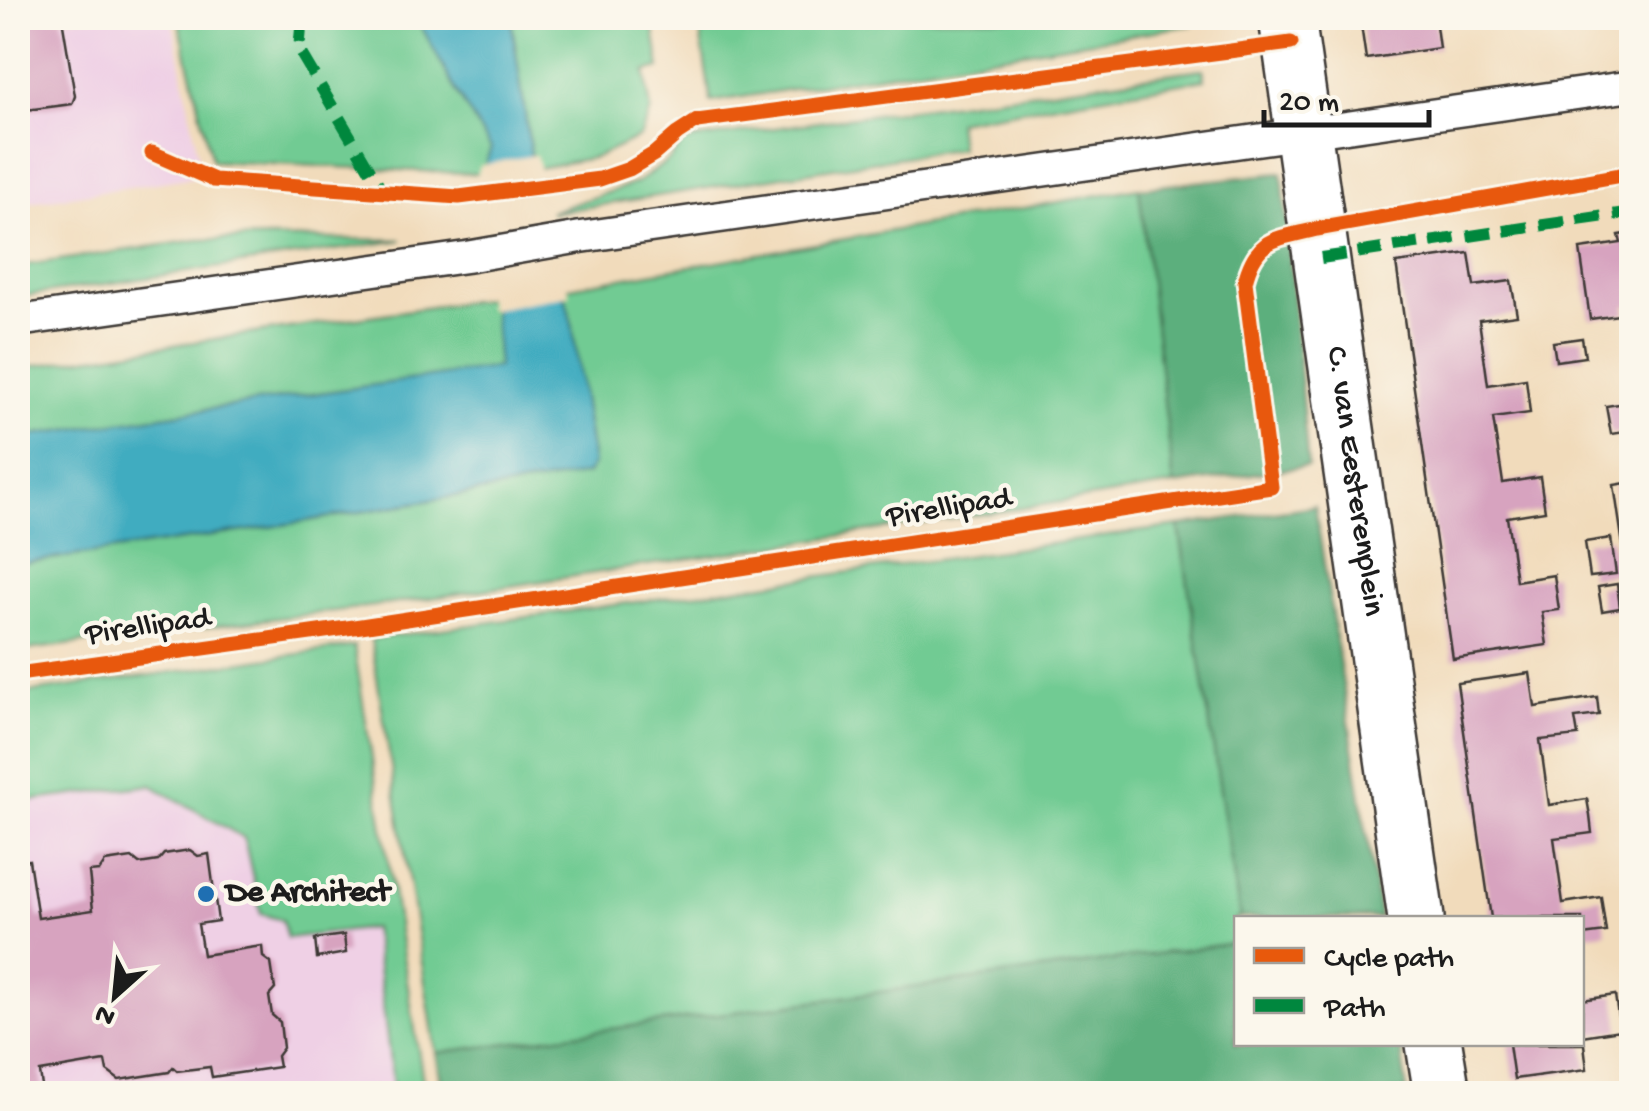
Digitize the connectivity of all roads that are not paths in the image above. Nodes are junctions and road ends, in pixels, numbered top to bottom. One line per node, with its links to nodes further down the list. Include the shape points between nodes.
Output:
1 (1287, 18): 3 (street, C. van Eesterenplein)
2 (1632, 86): 3 (lane)
3 (1304, 134): 4 (lane); 5 (street, C. van Eesterenplein)
4 (18, 321)
5 (1416, 916)
6 (1434, 1046): 7 (street)
7 (1442, 1094)

